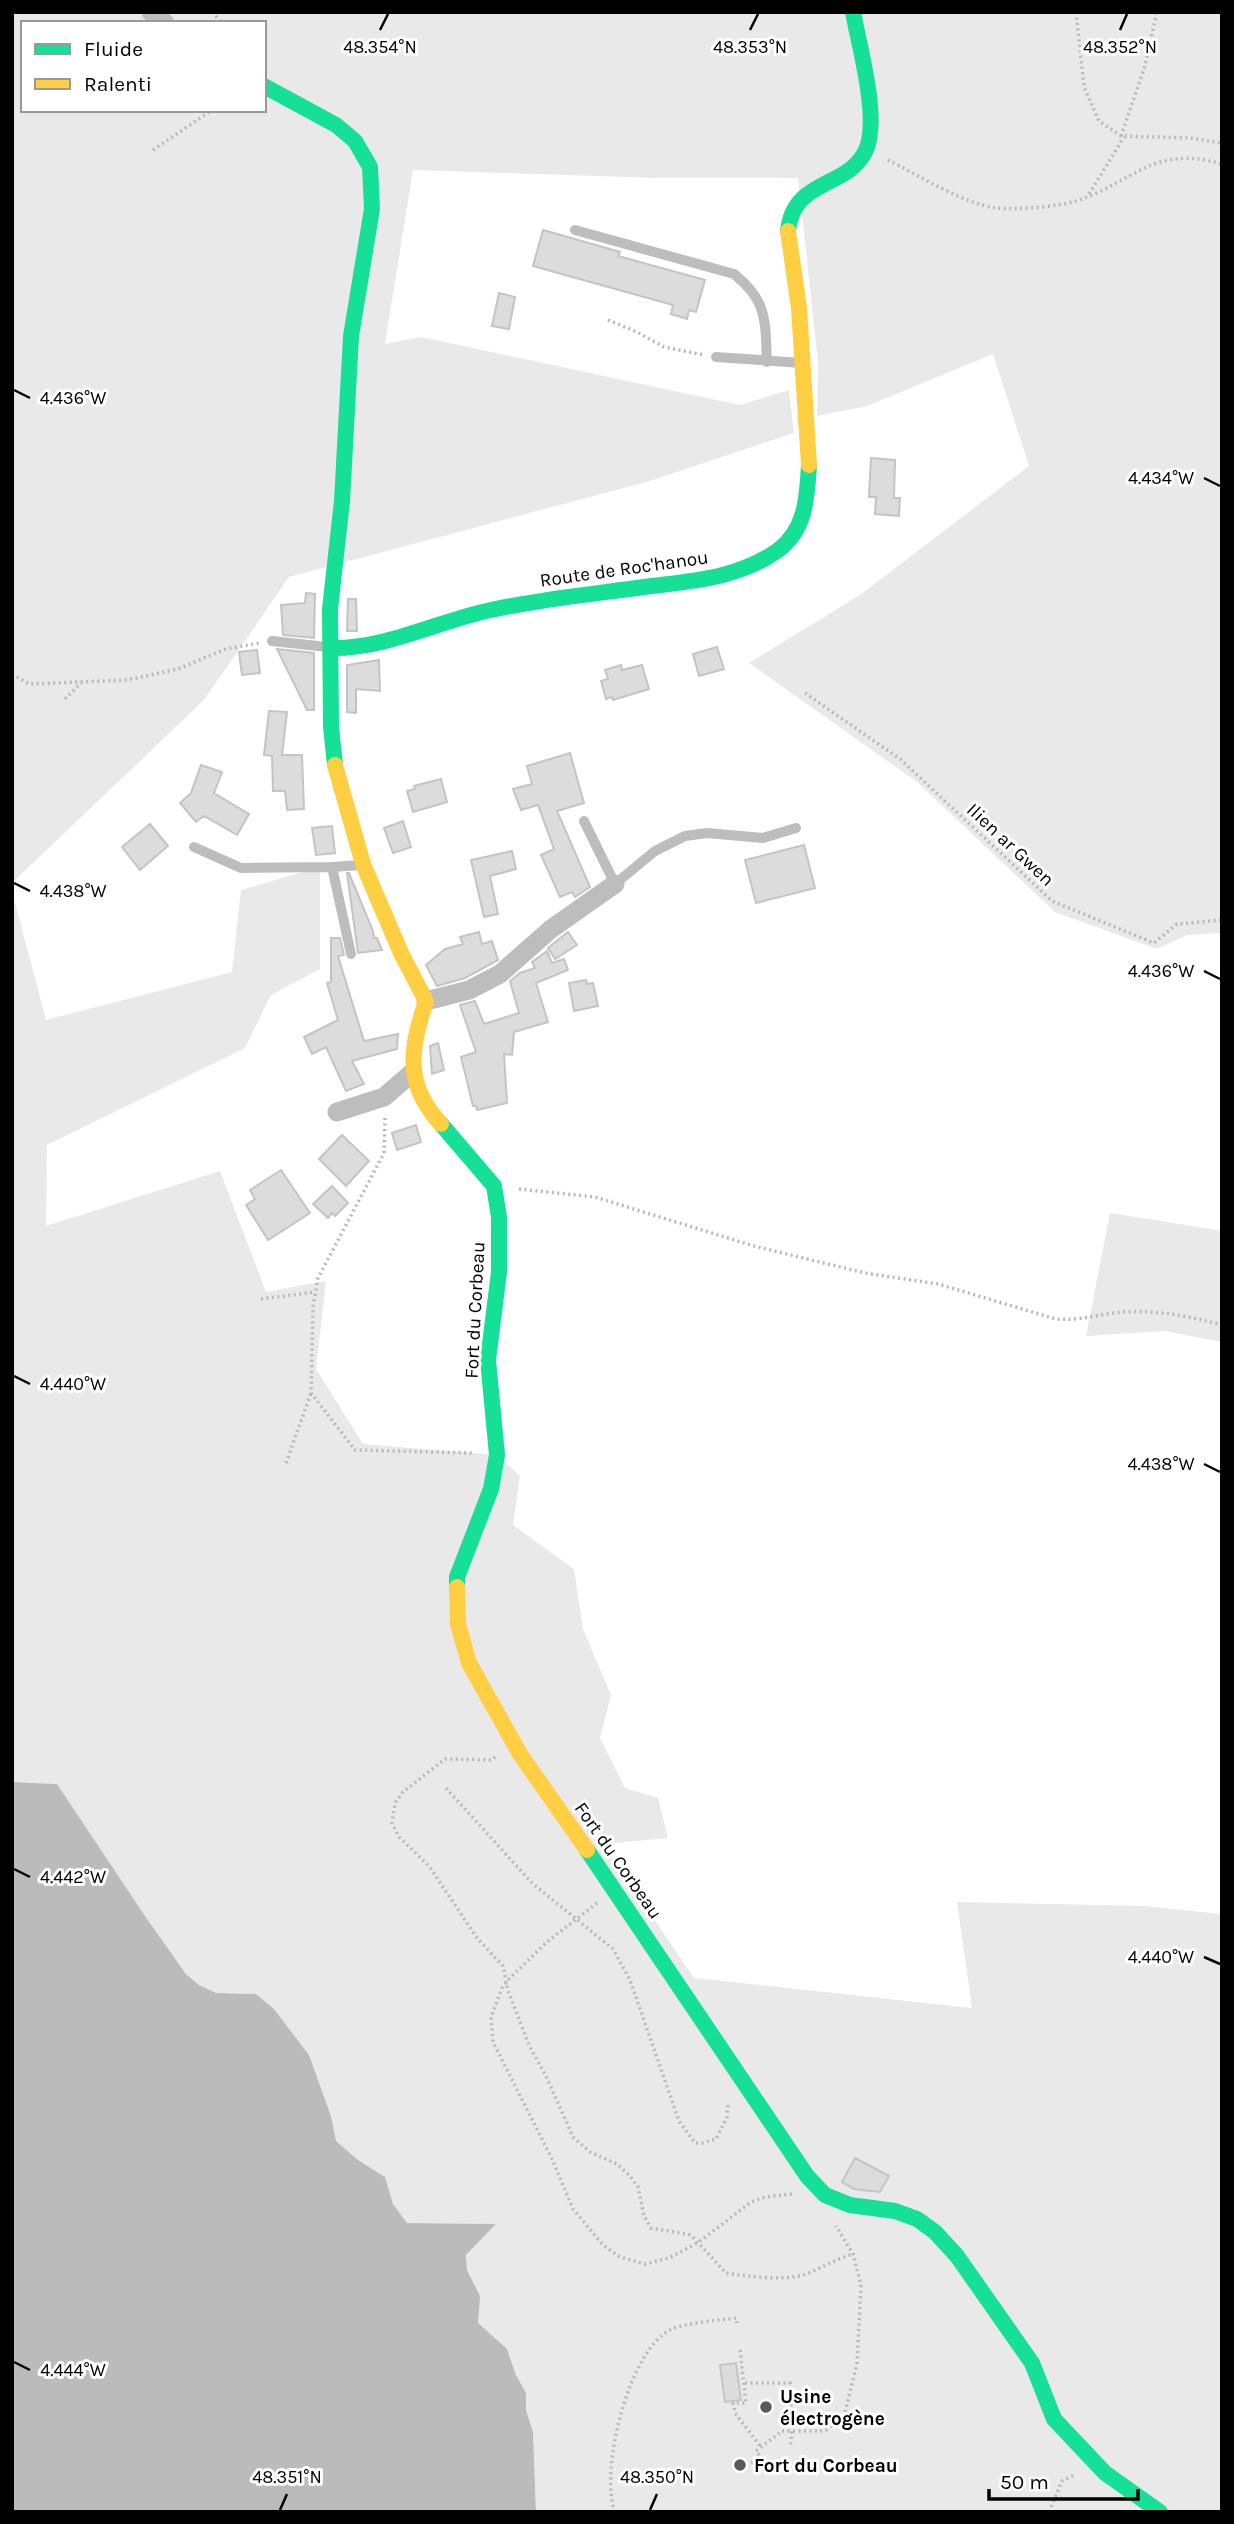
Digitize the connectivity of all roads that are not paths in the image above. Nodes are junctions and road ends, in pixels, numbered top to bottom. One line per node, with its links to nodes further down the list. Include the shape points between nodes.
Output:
1 (853, 12): 6 (street, Route de Roc'hanou, via 868,100 866,150 843,174 806,192 788,223)
2 (266, 87): 8 (street, via 336,125 355,141 370,167 372,209 351,336)
3 (575, 230): 5 (lane, via 734,274 763,309)
4 (716, 357): 5 (lane)
5 (767, 362): 6 (lane)
6 (803, 363): 8 (street, Route de Roc'hanou, via 805,502 800,524 772,553 712,579 514,605 459,617 383,643)
7 (272, 641): 8 (lane)
8 (331, 648): 12 (street, via 335,765)
9 (583, 821): 14 (lane)
10 (796, 828): 14 (lane, via 763,838 707,832 685,836 655,851)
11 (194, 847): 13 (lane, via 241,868)
12 (363, 864): 13 (lane); 16 (street)
13 (332, 867): 15 (lane)
14 (615, 884): 16 (street, via 551,929 500,974 469,990)
15 (351, 954)
16 (426, 1001): 17 (street, via 414,1036)
17 (413, 1072): 18 (street, via 384,1097); 19 (street, Fort du Corbeau, via 430,1112 494,1186 499,1217 499,1272 488,1360 497,1455 491,1489 457,1577 458,1624 469,1663 512,1739 807,2176 825,2195 850,2206 895,2211 935,2232 1032,2362 1054,2419 1094,2463)
18 (337, 1112)
19 (1160, 2512)

